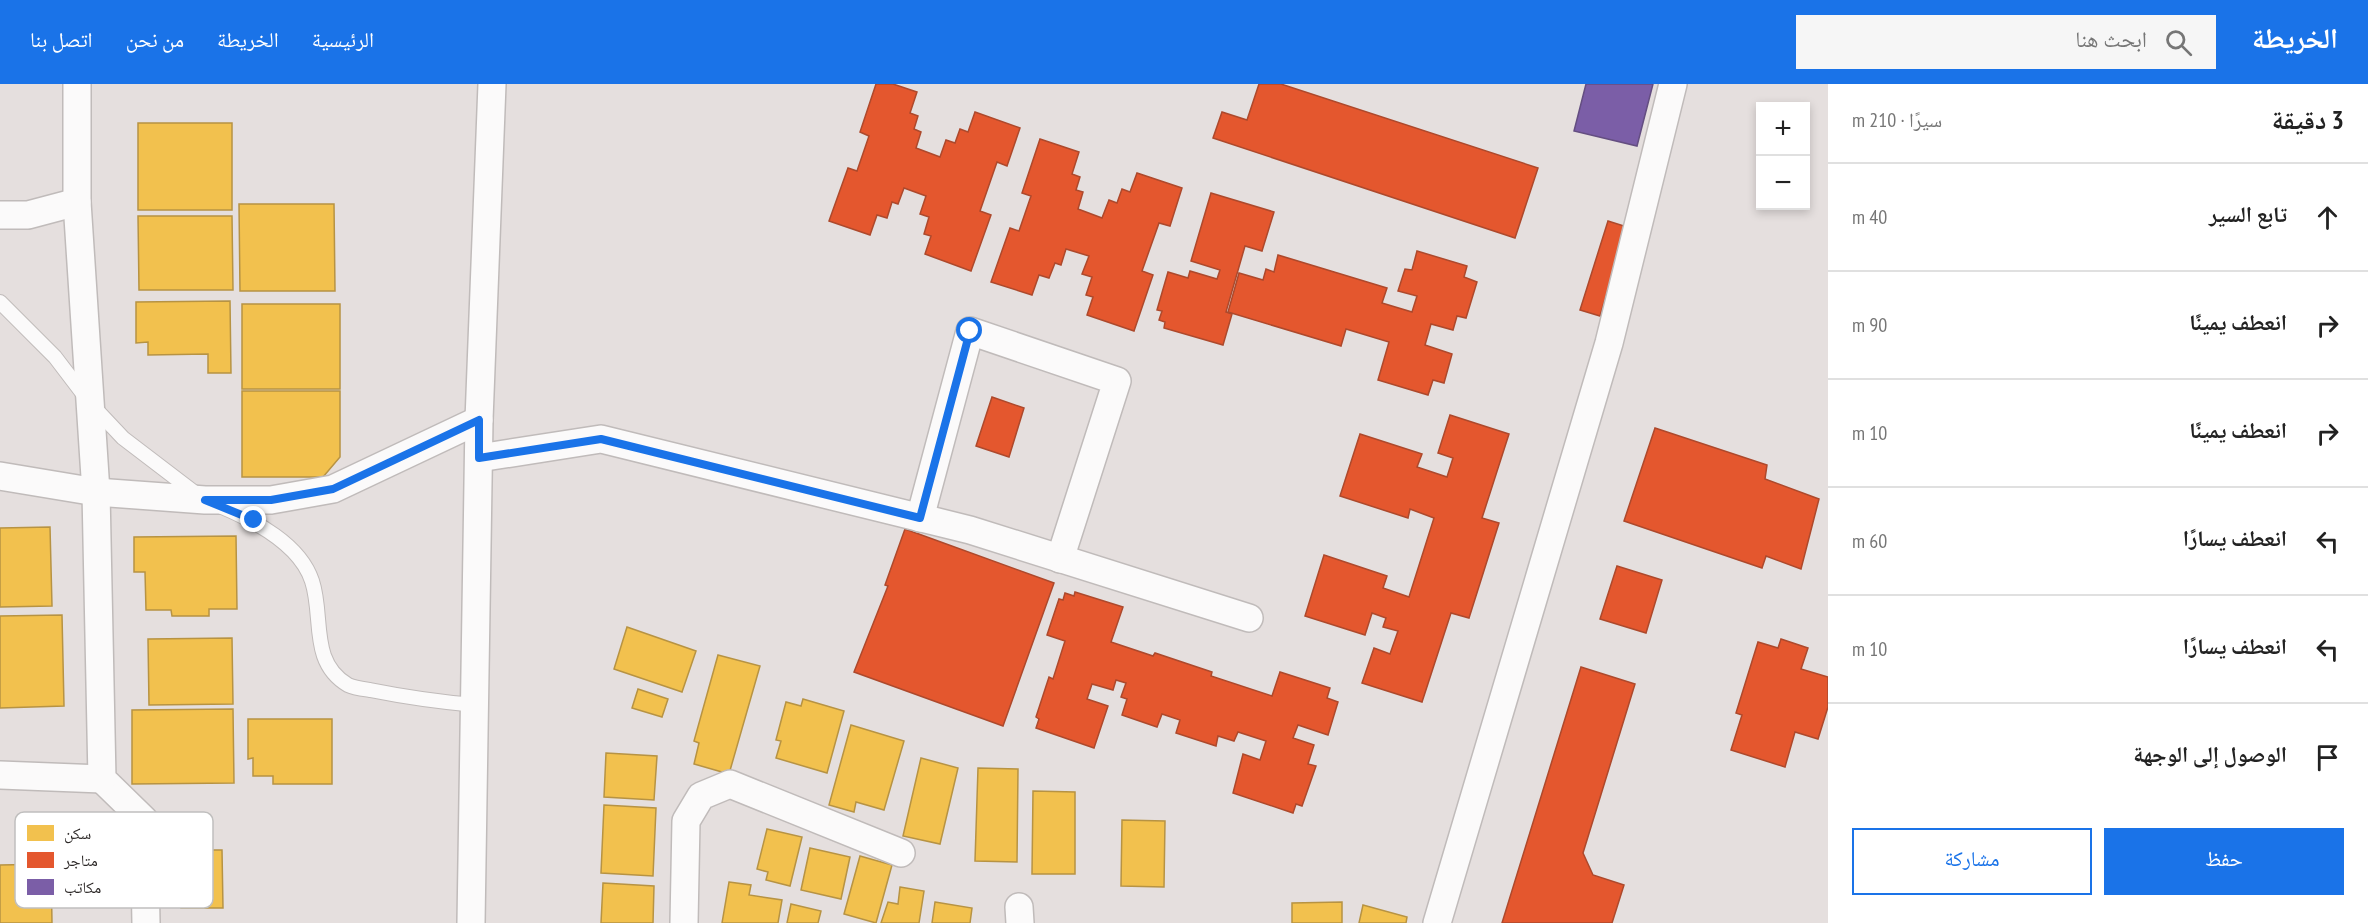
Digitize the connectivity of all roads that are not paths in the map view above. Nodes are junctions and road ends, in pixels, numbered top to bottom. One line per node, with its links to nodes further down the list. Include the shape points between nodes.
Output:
1 (77, 84): 4 (street)
2 (492, 84): 8 (street)
3 (1673, 84): 25 (street, via 1609,343)
4 (77, 202): 5 (street, via 28,215); 7 (street)
5 (0, 215)
6 (0, 302): 7 (lane, via 56,357)
7 (90, 403): 11 (street); 12 (lane, via 123,438)
8 (479, 420): 9 (street); 12 (street, via 333,489 271,500)
9 (479, 458): 13 (street, via 601,439); 16 (street)
10 (0, 476): 11 (street)
11 (96, 492): 12 (street); 18 (street)
12 (205, 500): 16 (lane, via 254,520 296,555 311,580 317,632 327,667 349,686)
13 (920, 518): 14 (street); 14 (street, via 970,331 1117,381)
14 (1060, 559): 15 (street)
15 (1250, 618)
16 (475, 705): 23 (street)
17 (0, 775): 18 (street)
18 (102, 779): 19 (street)
19 (136, 812)
20 (901, 854): 24 (street, via 730,784 701,796 686,821)
21 (146, 908): 22 (street)
22 (146, 923)
23 (471, 923)
24 (684, 923)
25 (1437, 923)

